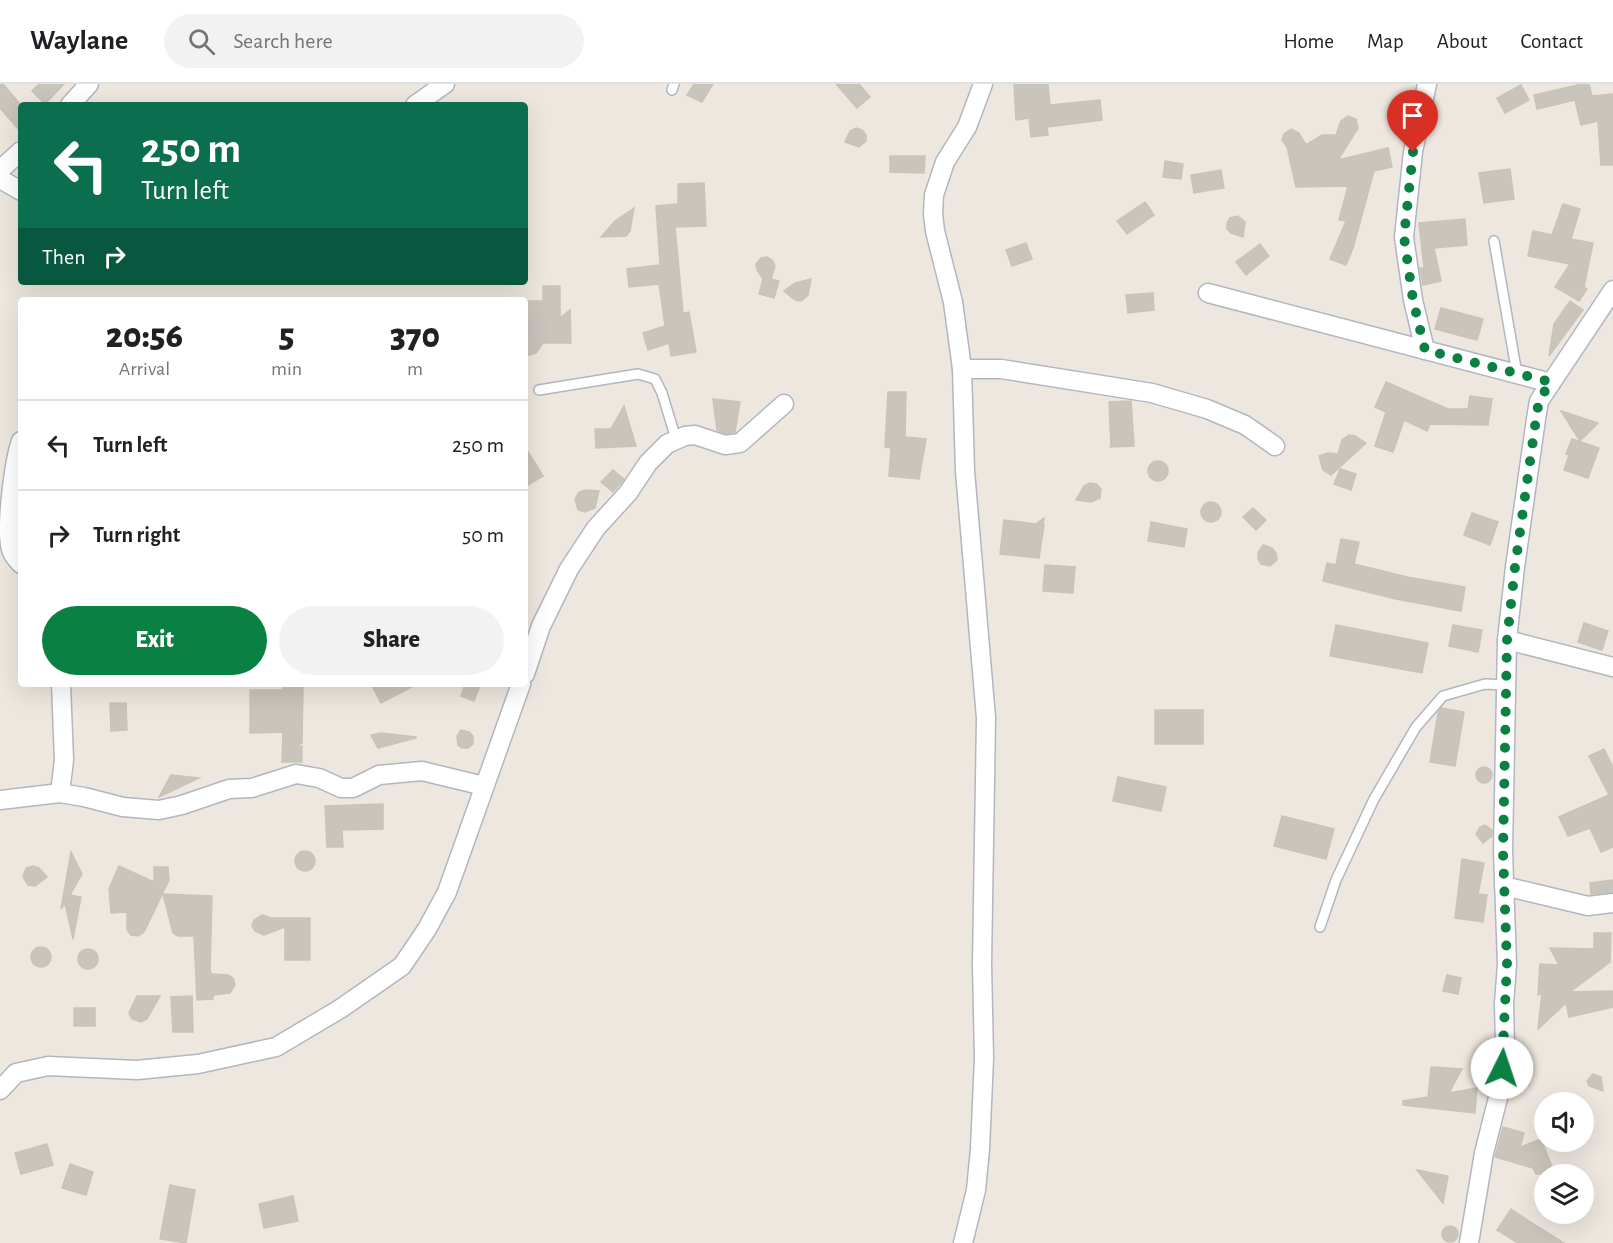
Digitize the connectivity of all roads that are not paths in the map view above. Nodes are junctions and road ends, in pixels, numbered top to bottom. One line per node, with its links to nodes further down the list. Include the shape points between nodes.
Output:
1 (89, 84): 5 (street)
2 (445, 84): 6 (street)
3 (982, 84): 15 (street, via 967,128 945,162 934,195 935,231 953,302)
4 (1427, 84): 14 (street, via 1413,152 1404,237)
5 (73, 102)
6 (419, 102)
7 (18, 155): 8 (street)
8 (0, 170)
9 (0, 179): 10 (street)
10 (18, 189)
11 (1494, 241): 16 (lane)
12 (1613, 290): 17 (street)
13 (1208, 293): 14 (street)
14 (1425, 350): 16 (street)
15 (962, 369): 21 (street, via 1001,369 1152,393 1245,425); 37 (street, via 965,471 986,718 984,1058 976,1190)
16 (1517, 374): 17 (street)
17 (1551, 382): 24 (street, via 1539,400)
18 (539, 390): 20 (lane, via 638,374 655,379)
19 (784, 404): 20 (street, via 740,443 725,445 695,435)
20 (676, 439): 25 (street, via 648,463 569,569 541,626)
21 (1275, 446)
22 (18, 450): 23 (street, via 10,519 11,549)
23 (18, 560)
24 (1507, 640): 26 (street); 27 (street)
25 (528, 665)
26 (1613, 667)
27 (1506, 685): 33 (street); 35 (lane, via 1485,684 1443,696 1416,727 1374,799 1336,880)
28 (61, 687): 31 (street, via 64,760)
29 (520, 687): 30 (street)
30 (484, 786): 31 (street, via 422,771 380,775 353,788 341,788 319,778 296,774 159,810 123,807); 36 (street, via 447,892 427,929 402,966 340,1009 276,1047 198,1064 137,1070 48,1066 16,1074)
31 (60, 793): 32 (street)
32 (0, 800)
33 (1504, 886): 34 (street, via 1588,906); 38 (street, via 1505,1046)
34 (1613, 903)
35 (1320, 927)
36 (0, 1090)
37 (963, 1243)
38 (1469, 1243)

